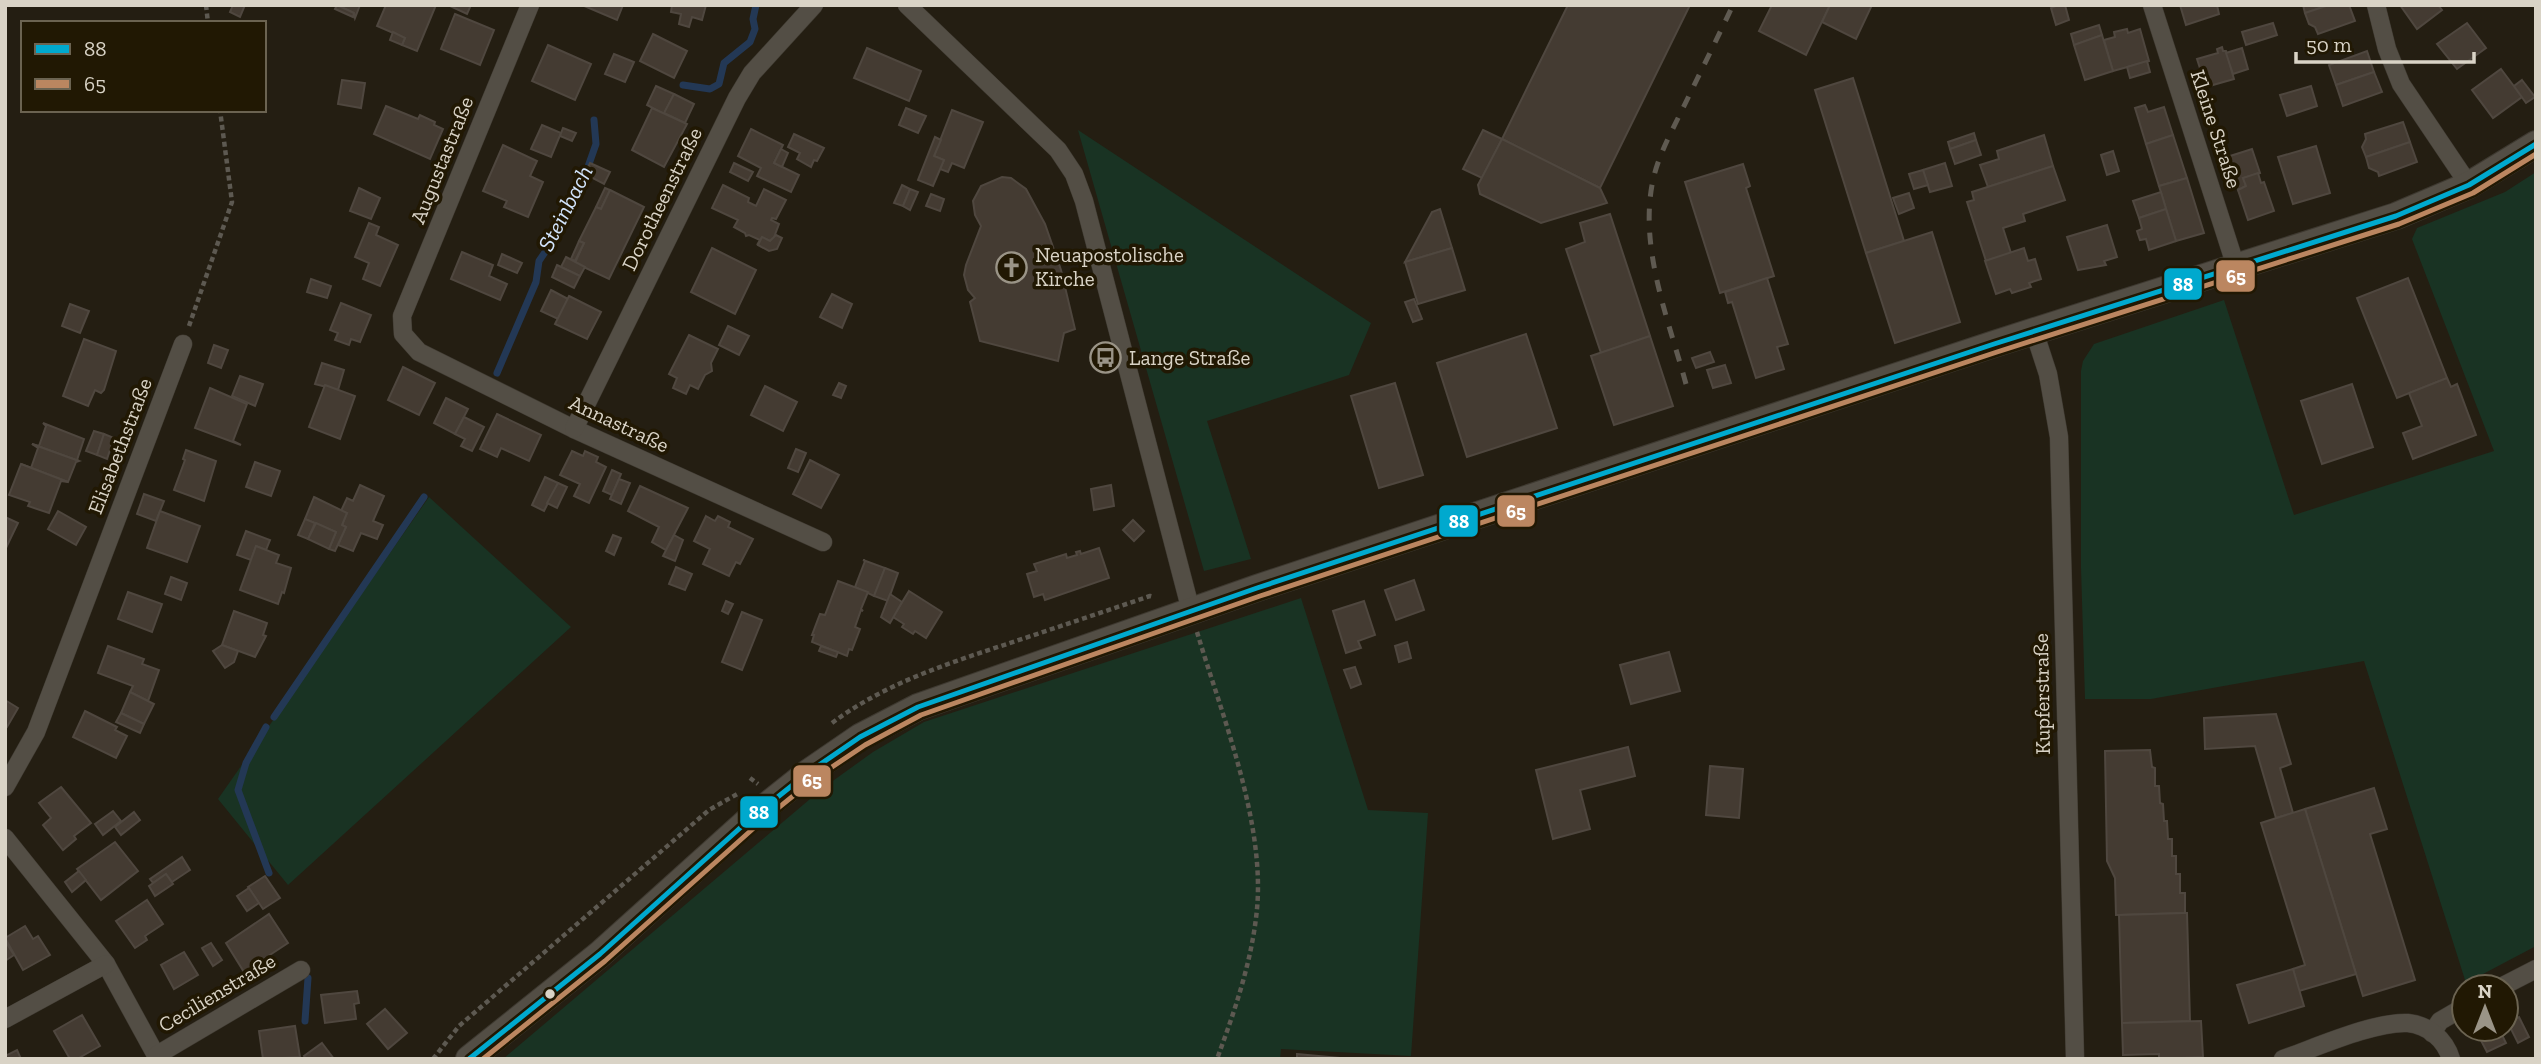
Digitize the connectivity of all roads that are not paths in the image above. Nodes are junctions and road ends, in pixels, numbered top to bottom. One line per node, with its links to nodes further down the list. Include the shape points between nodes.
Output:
1 (530, 5): 10 (street, Augustastraße, via 402,316)
2 (814, 5): 12 (street, Dorotheenstraße, via 752,73 737,98)
3 (908, 5): 14 (street, via 1058,150 1074,174)
4 (2152, 5): 8 (street, Kleine Straße)
5 (2376, 5): 7 (street, via 2401,84)
6 (2536, 144): 7 (street)
7 (2469, 185): 8 (street, via 2396,216)
8 (2236, 267): 9 (street)
9 (2034, 331): 14 (street); 26 (street, Kupferstraße, via 2048,374 2059,437)
10 (403, 334): 12 (street, Annastraße, via 419,352)
11 (183, 344): 15 (street, Elisabethstraße, via 37,732)
12 (574, 429): 13 (street, Annastraße)
13 (823, 542)
14 (1191, 611): 25 (street, via 959,691 860,737 775,799 600,954)
15 (5, 787)
16 (5, 838): 17 (street)
17 (106, 964): 22 (street); 24 (street)
18 (2536, 968): 20 (street)
19 (301, 970): 24 (street, Cecilienstraße)
20 (2520, 977)
21 (2450, 1015): 23 (street)
22 (5, 1019)
23 (2432, 1032): 27 (street, via 2408,1023 2374,1028); 28 (street, via 2444,1042)
24 (158, 1057)
25 (469, 1059)
26 (2075, 1059)
27 (2283, 1059)
28 (2451, 1059)

